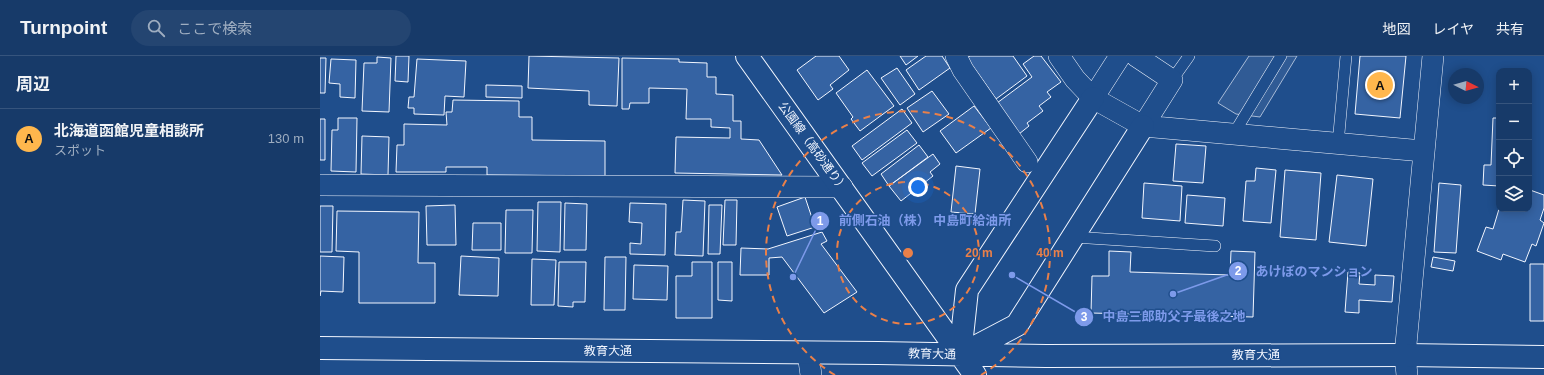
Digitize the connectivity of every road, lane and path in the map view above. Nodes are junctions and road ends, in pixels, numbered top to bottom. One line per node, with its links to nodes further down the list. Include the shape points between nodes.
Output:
1 (748, 56): 18 (street, 公園線（高砂通り）)
2 (956, 56): 16 (street)
3 (1059, 56): 11 (street)
4 (1120, 56): 11 (street)
5 (1136, 56): 10 (street)
6 (1189, 56): 10 (lane)
7 (1281, 56): 13 (lane)
8 (1346, 56): 14 (lane)
9 (1433, 56): 15 (street)
10 (1172, 80): 12 (street)
11 (1093, 98): 12 (street); 23 (street, via 968,290)
12 (1144, 126): 13 (street); 19 (street)
13 (1233, 135): 14 (street)
14 (1338, 144): 15 (street)
15 (1423, 151): 25 (street)
16 (1027, 162)
17 (320, 185): 18 (street)
18 (842, 187): 23 (street, 公園線（高砂通り）)
19 (1073, 237): 20 (lane); 23 (street, via 1017,325)
20 (1215, 246)
21 (320, 348): 22 (street, 教育大通)
22 (808, 353): 23 (street, 教育大通); 26 (street)
23 (960, 355): 25 (street, 教育大通); 27 (street, 公園線（高砂通り）)
24 (1544, 357): 25 (street, 教育大通)
25 (1406, 365)
26 (811, 375)
27 (975, 375)

